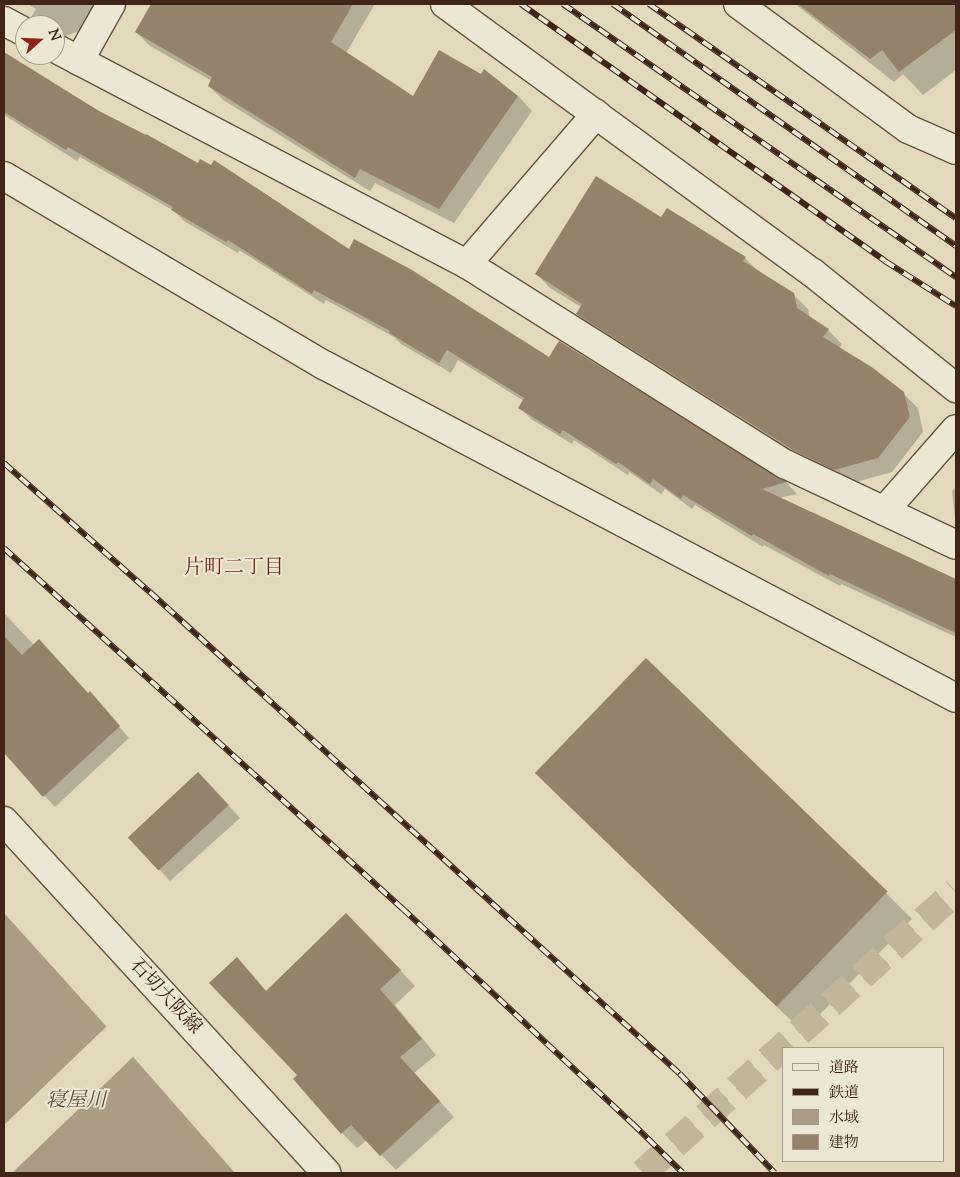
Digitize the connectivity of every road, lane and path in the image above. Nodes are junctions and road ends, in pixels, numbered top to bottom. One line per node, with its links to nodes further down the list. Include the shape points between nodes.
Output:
1 (111, 4): 5 (street)
2 (445, 4): 6 (street)
3 (738, 4): 7 (street, via 908,128)
4 (65, 53): 5 (street)
5 (79, 61): 9 (street)
6 (596, 114): 9 (street); 10 (street, via 813,273)
7 (956, 150)
8 (4, 176): 14 (street, via 324,365)
9 (467, 264): 12 (street, via 785,464)
10 (956, 388)
11 (956, 429): 12 (street)
12 (884, 511): 13 (street)
13 (956, 546)
14 (956, 698)
15 (4, 821): 16 (street, 石切大阪線)
16 (326, 1173)

